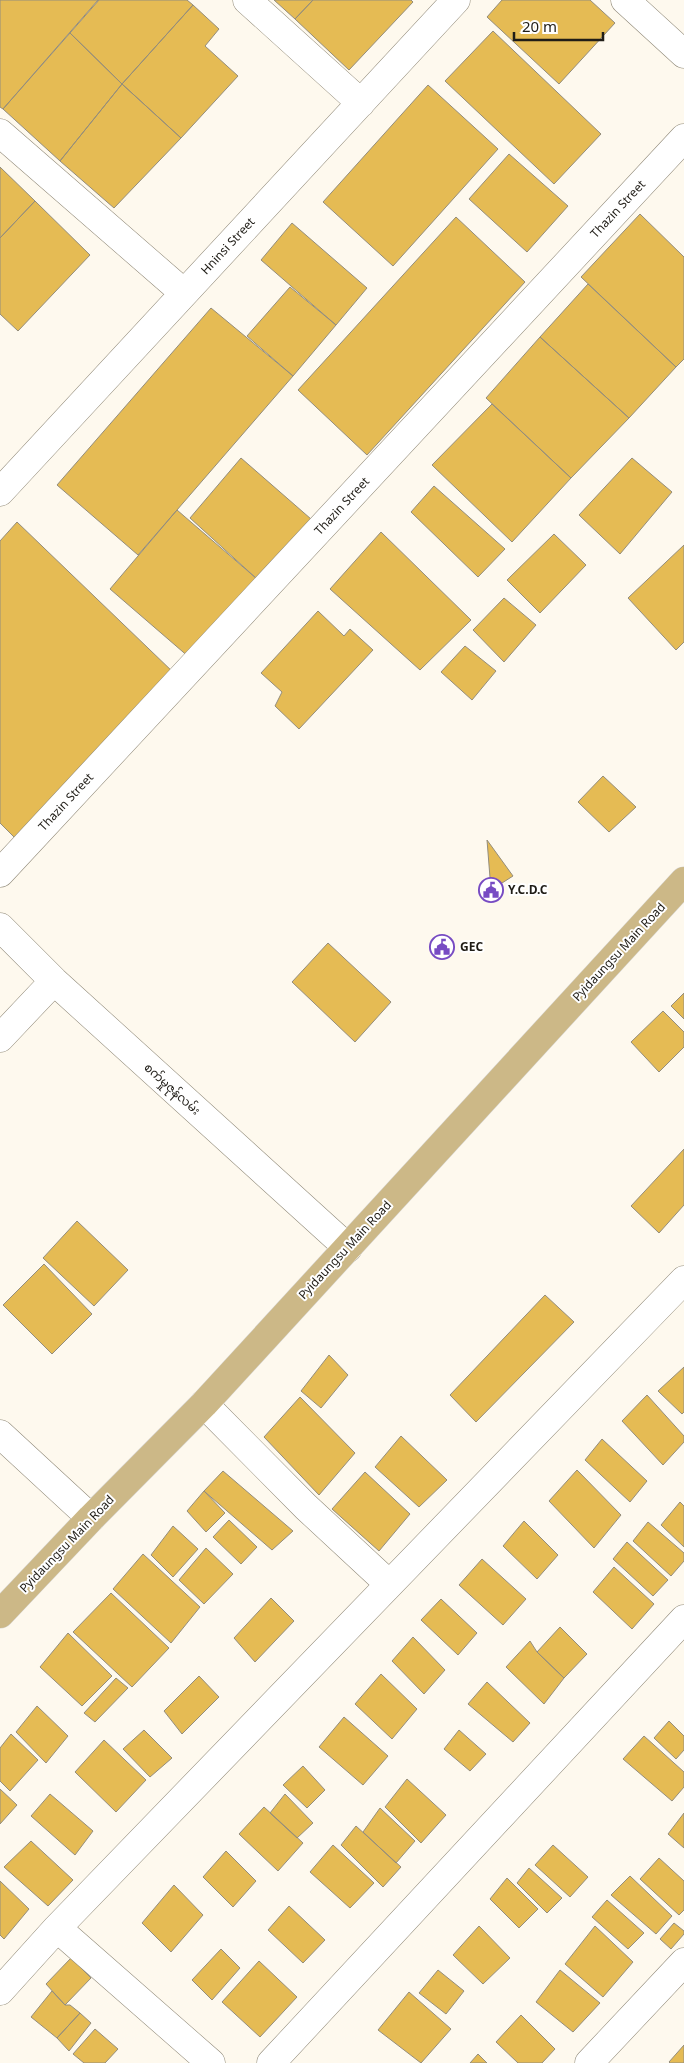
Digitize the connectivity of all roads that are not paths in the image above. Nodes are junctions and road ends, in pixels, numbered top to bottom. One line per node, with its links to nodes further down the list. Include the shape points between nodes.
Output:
1 (247, 0): 5 (street)
2 (456, 0): 5 (street, Hninsi Street)
3 (625, 0): 4 (street)
4 (684, 54)
5 (361, 102): 8 (street, Hninsi Street)
6 (0, 133): 8 (street)
7 (684, 138): 10 (street, Thazin Street)
8 (184, 293): 9 (street, Hninsi Street)
9 (3, 481)
10 (0, 874)
11 (684, 881): 15 (main road, Pyidaungsu Main Road)
12 (0, 927): 13 (street, စက်မှုဇုန်လမ်း)
13 (54, 980): 14 (street); 15 (street, စက်မှုဇုန်လမ်း)
14 (0, 1038)
15 (348, 1248): 17 (main road, Pyidaungsu Main Road)
16 (684, 1280): 20 (street)
17 (204, 1404): 19 (main road, Pyidaungsu Main Road); 20 (street, via 306,1507)
18 (0, 1434): 19 (street)
19 (91, 1518): 21 (main road, Pyidaungsu Main Road)
20 (389, 1584): 23 (street)
21 (0, 1614)
22 (684, 1619): 27 (street)
23 (57, 1928): 25 (street); 26 (street)
24 (684, 1962): 28 (street)
25 (0, 1991)
26 (211, 2063)
27 (271, 2063)
28 (588, 2063)

